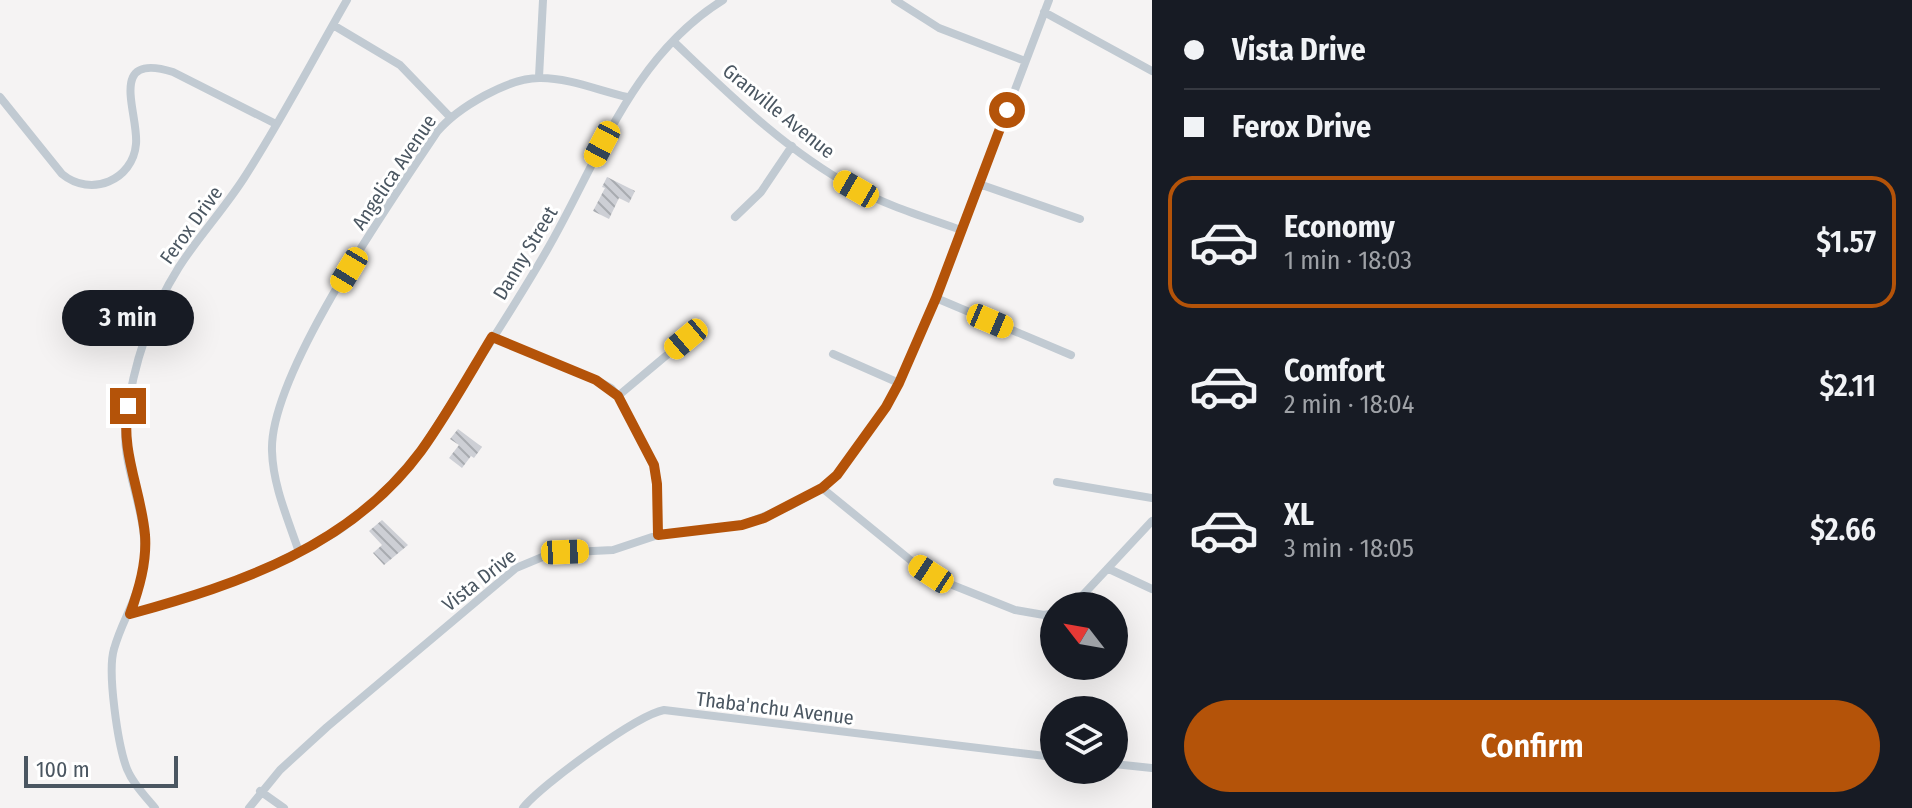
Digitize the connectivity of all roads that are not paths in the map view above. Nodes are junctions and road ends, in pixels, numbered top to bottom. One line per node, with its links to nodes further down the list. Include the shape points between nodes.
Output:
1 (347, 0): 7 (street, Ferox Drive)
2 (543, 0): 11 (street)
3 (723, 0): 8 (street, Danny Street)
4 (895, 0): 9 (street, via 939,28)
5 (1049, 0): 6 (street, Vista Drive)
6 (1044, 12): 9 (street, Vista Drive); 10 (street)
7 (333, 25): 14 (street, via 400,65); 15 (street, Ferox Drive)
8 (673, 41): 13 (street, Danny Street); 16 (street, Granville Avenue)
9 (1025, 61): 17 (street, Vista Drive)
10 (1152, 71)
11 (539, 77): 13 (street); 14 (street, Angelica Avenue, via 484,97)
12 (0, 97): 15 (street, via 62,174 84,186 111,181 132,158 137,140 131,84 149,68 173,72)
13 (627, 97): 22 (street, Danny Street, via 562,225)
14 (450, 117): 33 (street, Angelica Avenue, via 325,310 278,409 274,473)
15 (276, 124): 37 (street, Ferox Drive, via 243,180 179,267 142,348 125,427 145,535 143,567)
16 (792, 146): 18 (street); 20 (street, Granville Avenue, via 856,189)
17 (979, 184): 19 (street); 20 (street, Vista Drive)
18 (735, 217)
19 (1080, 219)
20 (961, 230): 21 (street, Vista Drive)
21 (936, 298): 25 (street); 26 (street, Vista Drive)
22 (492, 337): 27 (street, via 596,380); 33 (street, Danny Street, via 421,451 398,478 346,526)
23 (686, 339): 27 (street)
24 (833, 354): 26 (street)
25 (1071, 355)
26 (899, 383): 29 (street, Vista Drive, via 837,475)
27 (618, 396): 32 (street, via 654,465)
28 (1057, 482): 30 (street)
29 (822, 488): 32 (street, Vista Drive, via 742,525); 38 (street, via 940,579 1015,610)
30 (1152, 498)
31 (1152, 521): 34 (street)
32 (658, 535): 42 (street, Vista Drive, via 613,550 552,553 516,568)
33 (299, 552): 37 (street, Danny Street, via 218,589)
34 (1109, 569): 35 (street); 36 (street)
35 (1152, 589)
36 (1084, 592)
37 (130, 614): 43 (street, Ferox Drive, via 112,656 115,705 127,769)
38 (1040, 614)
39 (1040, 755): 46 (street, Thaba'nchu Avenue, via 664,710 568,768)
40 (1128, 765): 41 (street)
41 (1152, 768)
42 (260, 791): 44 (street, Vista Drive); 45 (street)
43 (155, 808)
44 (249, 808)
45 (284, 808)
46 (523, 808)

